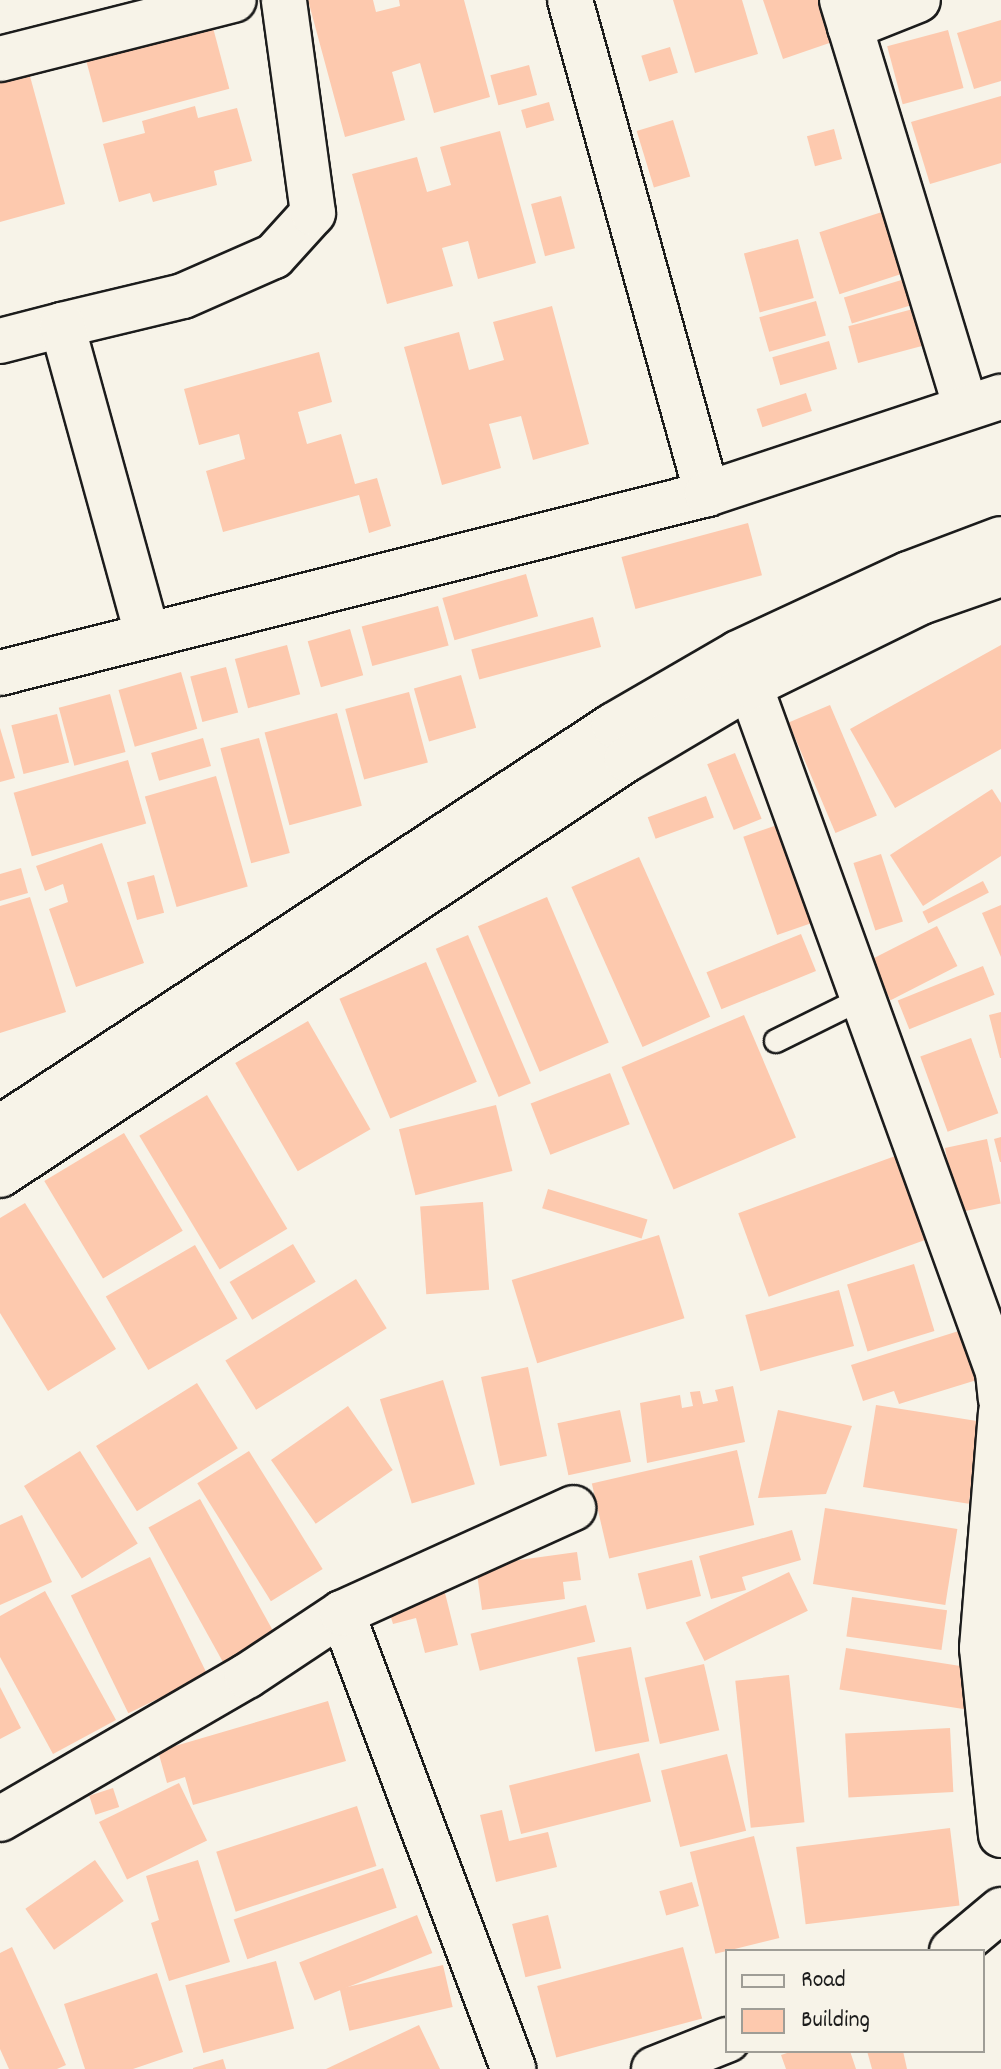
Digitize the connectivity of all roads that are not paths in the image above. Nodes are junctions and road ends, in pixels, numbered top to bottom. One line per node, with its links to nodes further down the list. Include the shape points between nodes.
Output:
1 (234, 0): 6 (street)
2 (284, 0): 7 (street, via 313,213 274,256 183,296)
3 (570, 0): 10 (street)
4 (918, 0): 5 (street)
5 (846, 14): 9 (street)
6 (0, 59)
7 (62, 325): 8 (street); 13 (street)
8 (0, 341)
9 (984, 402): 10 (street)
10 (707, 494): 13 (street)
11 (1001, 539): 18 (street, via 908,574 738,653 614,725)
12 (1001, 574): 15 (street, via 921,602)
13 (147, 633): 14 (street)
14 (0, 673)
15 (750, 686): 16 (street); 19 (street, via 627,759)
16 (863, 998): 17 (lane); 20 (street, via 998,1372)
17 (776, 1041)
18 (0, 1128)
19 (0, 1175)
20 (1001, 1399)
21 (1001, 1412): 25 (street, via 982,1648)
22 (573, 1508): 23 (street)
23 (342, 1613): 24 (street, via 247,1676); 29 (street)
24 (0, 1819)
25 (1001, 1835)
26 (1001, 1910): 27 (street)
27 (954, 1949)
28 (725, 2041): 30 (street)
29 (513, 2069)
30 (654, 2069)

